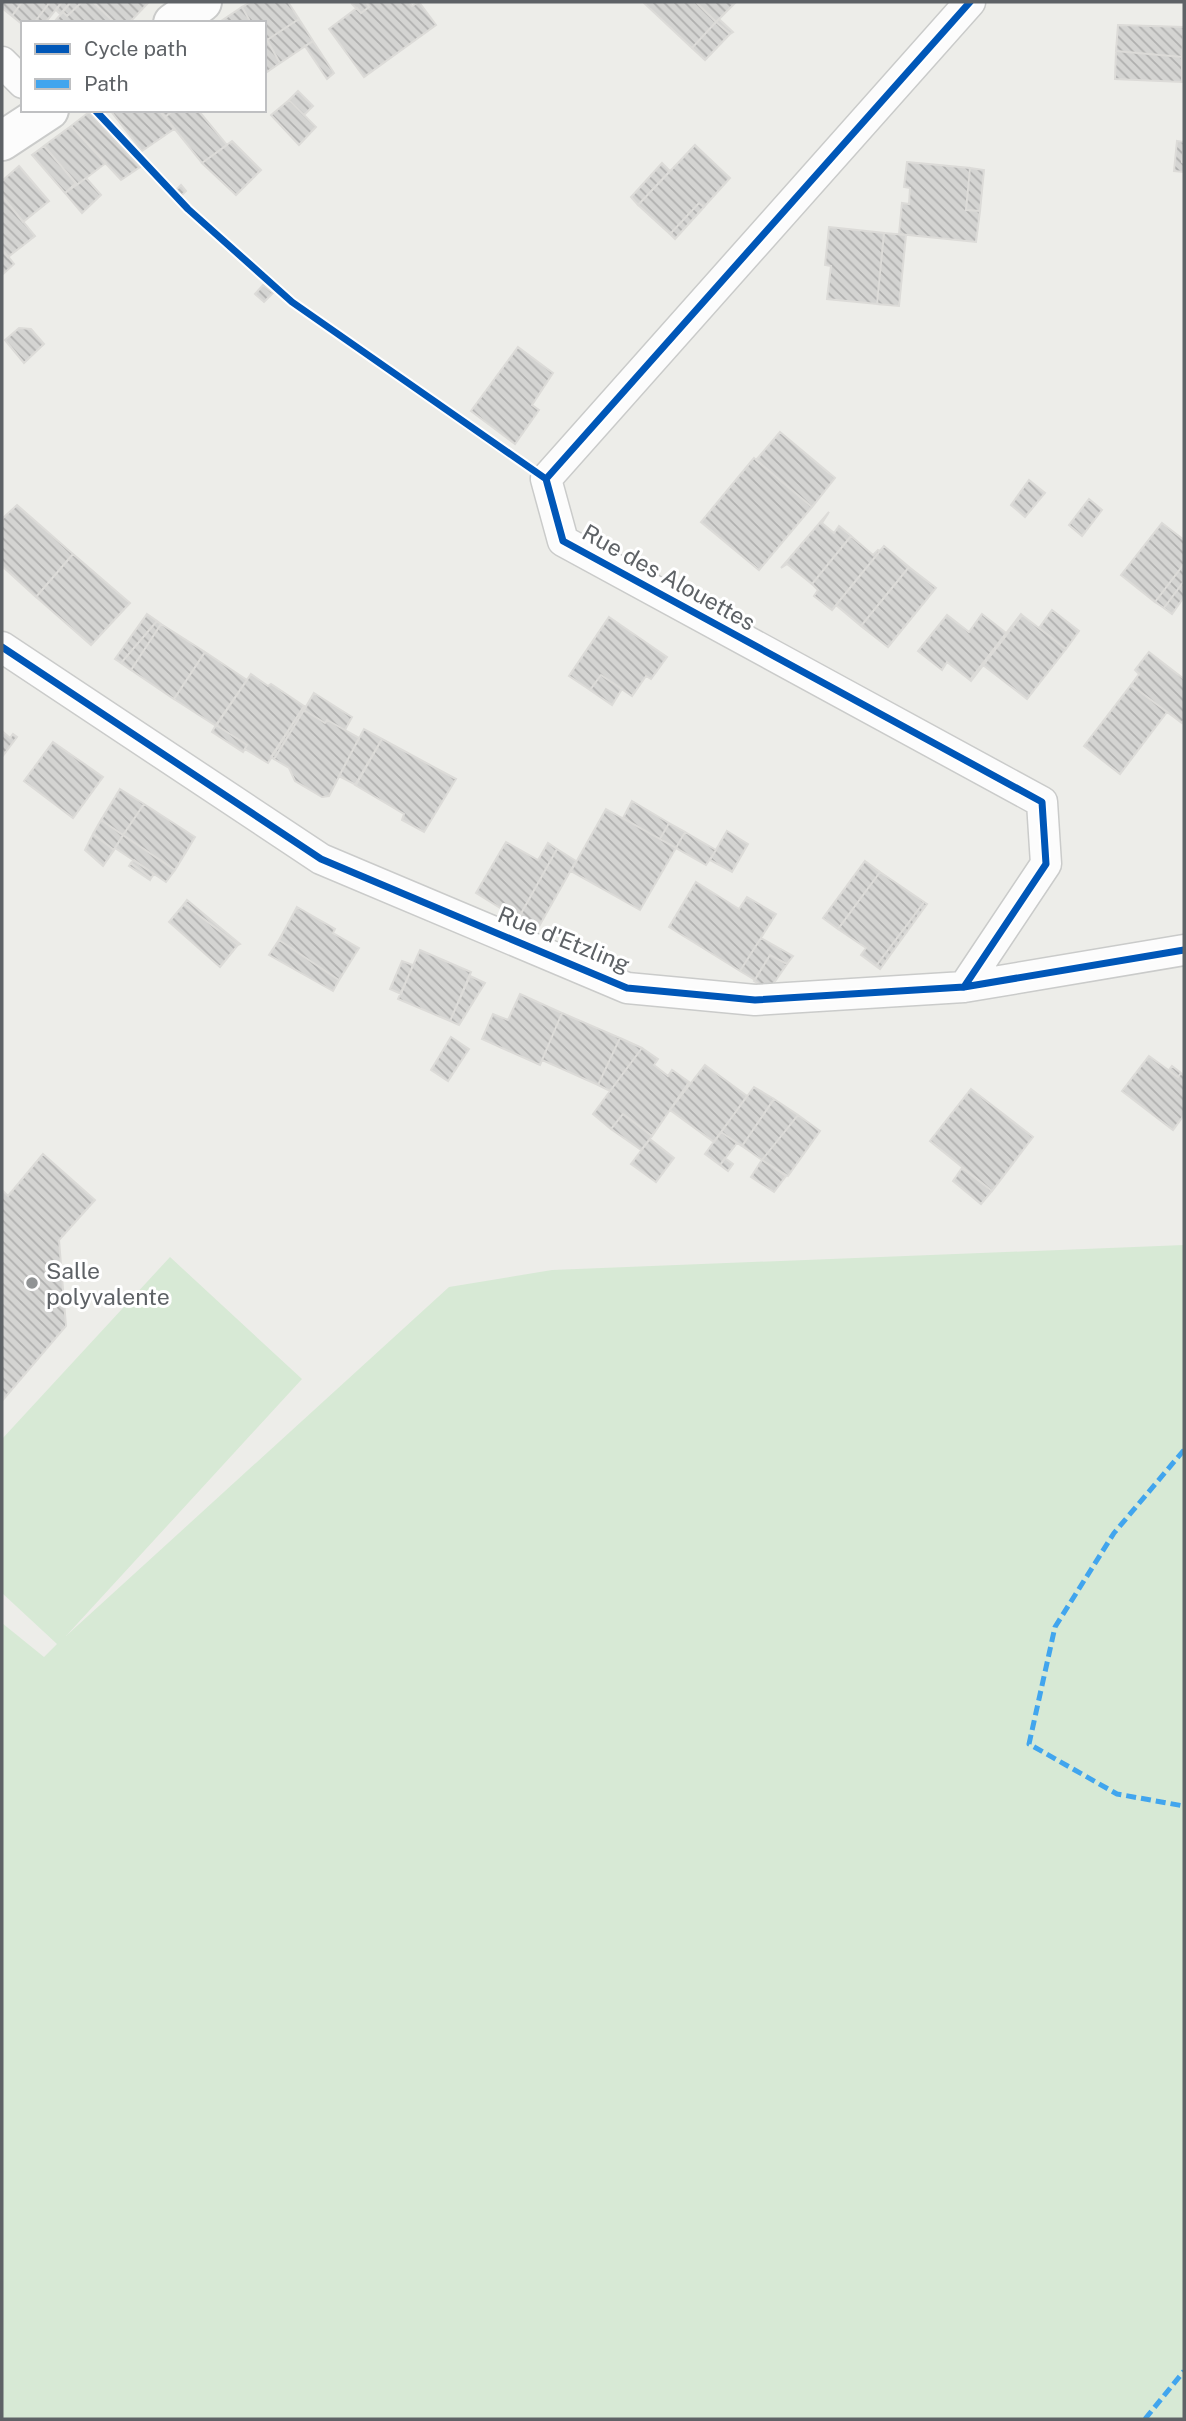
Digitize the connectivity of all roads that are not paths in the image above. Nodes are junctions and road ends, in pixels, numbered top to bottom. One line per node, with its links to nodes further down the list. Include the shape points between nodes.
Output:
1 (202, 2): 3 (main road)
2 (970, 2): 10 (street, Rue des Alouettes, via 546,478 563,541 1042,802 1046,864)
3 (176, 21)
4 (2, 62): 5 (street)
5 (21, 81)
6 (46, 112): 7 (main road)
7 (2, 141)
8 (2, 647): 10 (street, Rue d'Etzling, via 321,859 627,988 755,1000)
9 (1184, 950): 10 (street, Rue d'Etzling)
10 (964, 987)

